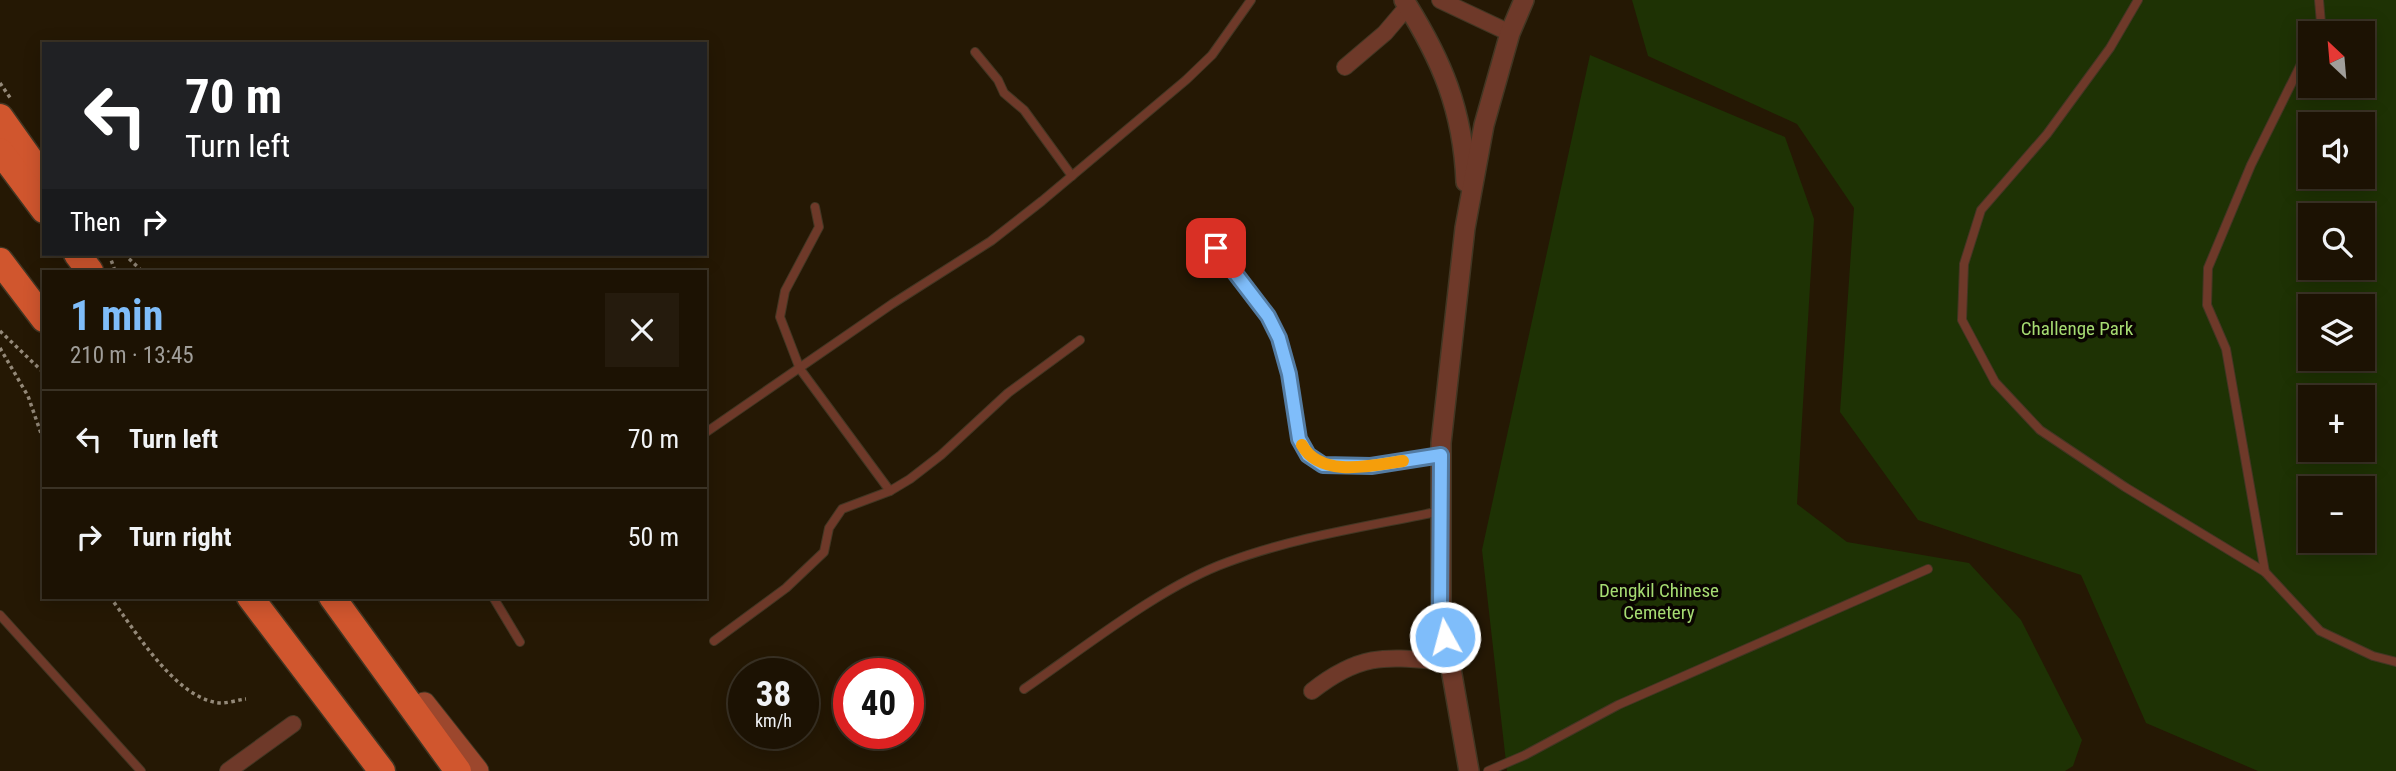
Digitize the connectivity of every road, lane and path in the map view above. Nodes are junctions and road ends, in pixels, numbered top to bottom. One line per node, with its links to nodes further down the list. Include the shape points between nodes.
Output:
1 (1251, 0): 15 (lane, via 1212,55)
2 (1440, 0): 8 (street)
3 (1524, 0): 8 (street)
4 (2138, 0): 39 (lane, via 2110,48 2047,134 1981,210 1964,264 1962,320 1995,382 2040,430)
5 (2319, 0): 7 (lane)
6 (1406, 3): 10 (street, via 1385,33); 18 (street, via 1431,47 1459,117 1465,153)
7 (2321, 21)
8 (1510, 33): 18 (street, via 1484,125)
9 (975, 51): 15 (lane)
10 (1345, 67)
11 (2298, 70): 39 (lane, via 2208,268 2207,305 2226,349)
12 (0, 117): 14 (highway)
13 (0, 151): 16 (highway)
14 (42, 176)
15 (1072, 176): 31 (lane, via 990,241)
16 (42, 206)
17 (815, 207): 31 (lane, via 819,228 785,291 780,317)
18 (1465, 228): 35 (street)
19 (1216, 248): 35 (lane, via 1268,316 1279,338 1299,439 1308,455 1323,465 1371,466)
20 (79, 256): 24 (highway)
21 (99, 256): 25 (highway)
22 (126, 256): 26 (path)
23 (0, 261): 27 (highway)
24 (89, 270)
25 (109, 270)
26 (141, 270)
27 (42, 316)
28 (0, 331): 32 (path)
29 (1080, 340): 36 (lane, via 1008,393 931,463)
30 (0, 348): 34 (path, via 28,396)
31 (800, 369): 33 (lane); 36 (lane)
32 (42, 371)
33 (707, 432)
34 (42, 436)
35 (1441, 455): 37 (street)
36 (890, 491): 46 (lane, via 842,509 829,528 824,552 786,588)
37 (1441, 511): 48 (street, via 1440,612); 50 (lane, via 1227,562 1154,601)
38 (1928, 569): 60 (lane, via 1618,705)
39 (2265, 572): 49 (lane, via 2320,631)
40 (112, 599): 52 (path, via 164,668 196,697 217,704)
41 (252, 599): 56 (highway)
42 (333, 599): 57 (highway)
43 (342, 599): 58 (main road)
44 (494, 599): 47 (lane)
45 (0, 615): 54 (lane)
46 (714, 641)
47 (520, 642)
48 (1449, 662): 51 (street, via 1380,658 1346,667); 59 (street)
49 (2396, 662)
50 (1024, 689)
51 (1312, 691)
52 (246, 699)
53 (293, 724): 55 (street)
54 (141, 771)
55 (228, 771)
56 (382, 771)
57 (458, 771)
58 (477, 771)
59 (1469, 771)
60 (1488, 771)

